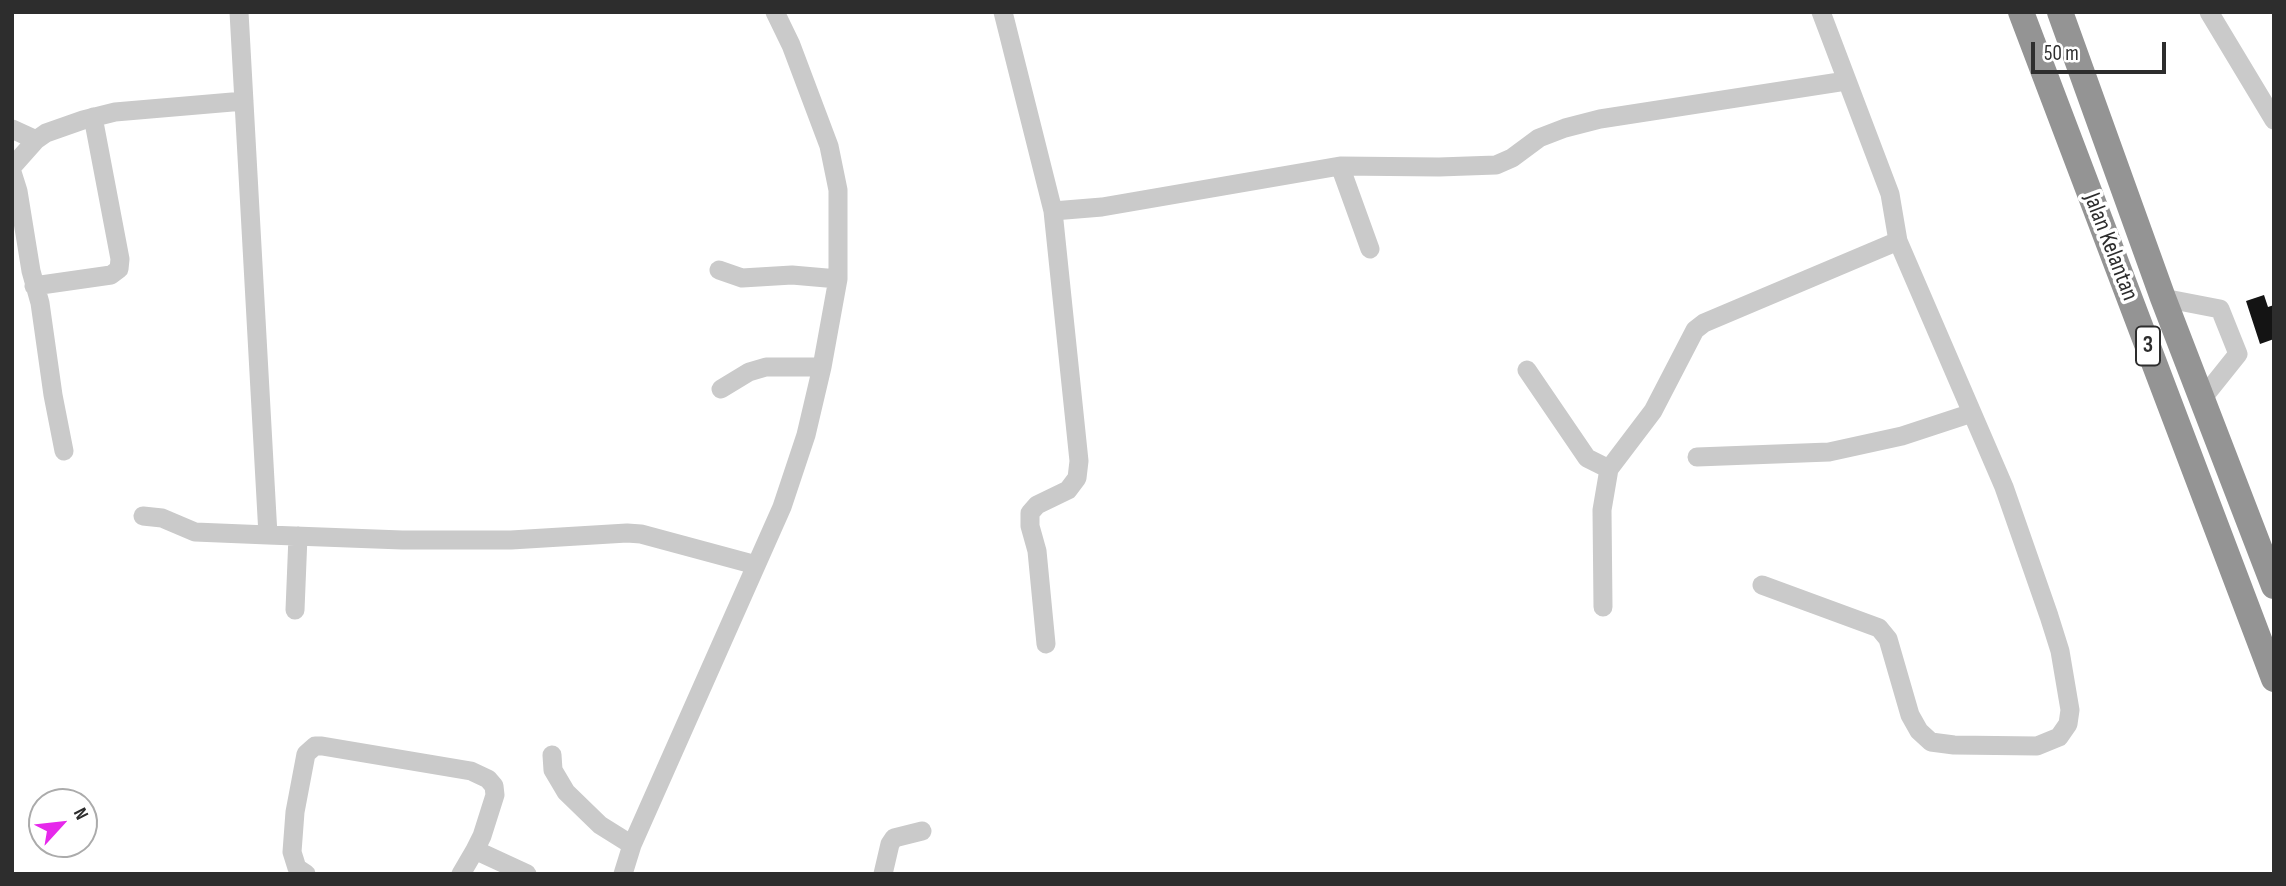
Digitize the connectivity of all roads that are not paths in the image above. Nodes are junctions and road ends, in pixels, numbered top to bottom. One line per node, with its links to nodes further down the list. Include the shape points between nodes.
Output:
1 (239, 12): 9 (street)
2 (775, 12): 21 (street, via 829,146 838,190)
3 (1003, 12): 17 (street)
4 (1821, 12): 8 (street)
5 (2021, 12): 41 (highway, Jalan Kelantan / 3)
6 (2060, 12): 23 (highway, Jalan Kelantan / 3)
7 (2209, 12): 11 (street)
8 (1846, 81): 14 (street, via 1601,118 1539,138 1496,165); 18 (street, via 1890,194)
9 (244, 101): 10 (street); 33 (street)
10 (93, 117): 13 (street); 22 (street, via 119,269 111,275)
11 (2274, 120)
12 (12, 129): 13 (street)
13 (36, 140): 15 (street)
14 (1340, 166): 17 (street); 19 (street)
15 (12, 167)
16 (12, 172): 22 (street)
17 (1053, 211): 40 (street, via 1079,461 1077,478 1068,490 1030,513)
18 (1898, 241): 28 (street); 31 (street, via 1695,330 1653,411)
19 (1370, 249)
20 (719, 270): 21 (street, via 742,278 792,275)
21 (838, 279): 24 (street)
22 (34, 286): 29 (street)
23 (2163, 298): 27 (highway, Jalan Kelantan / 3); 27 (street, via 2220,309 2238,354)
24 (822, 367): 26 (street, via 766,367); 35 (street, via 782,507)
25 (1527, 370): 31 (street, via 1587,458)
26 (721, 388)
27 (2202, 399): 37 (highway, Jalan Kelantan / 3)
28 (1972, 413): 30 (street, via 1902,436 1829,452); 36 (street, via 2004,487 2060,651 2070,710 2059,737 2037,746 1931,742 1910,715 1888,639 1879,628)
29 (64, 451)
30 (1697, 457)
31 (1609, 469): 38 (street, via 1602,510)
32 (143, 516): 33 (street, via 162,518 195,532)
33 (268, 535): 34 (street)
34 (298, 536): 35 (street, via 511,540 627,533); 39 (street)
35 (756, 565): 44 (street)
36 (1762, 586)
37 (2274, 586)
38 (1603, 607)
39 (295, 610)
40 (1046, 644)
41 (2274, 679)
42 (552, 755): 44 (street, via 553,770 571,798 600,825)
43 (922, 831): 50 (street, via 894,838)
44 (632, 845): 49 (street)
45 (475, 850): 46 (street, via 495,795 488,779 471,771 322,746 306,754 303,763 292,852 297,868); 47 (street); 48 (street)
46 (306, 874)
47 (461, 874)
48 (527, 874)
49 (623, 874)
50 (883, 874)

